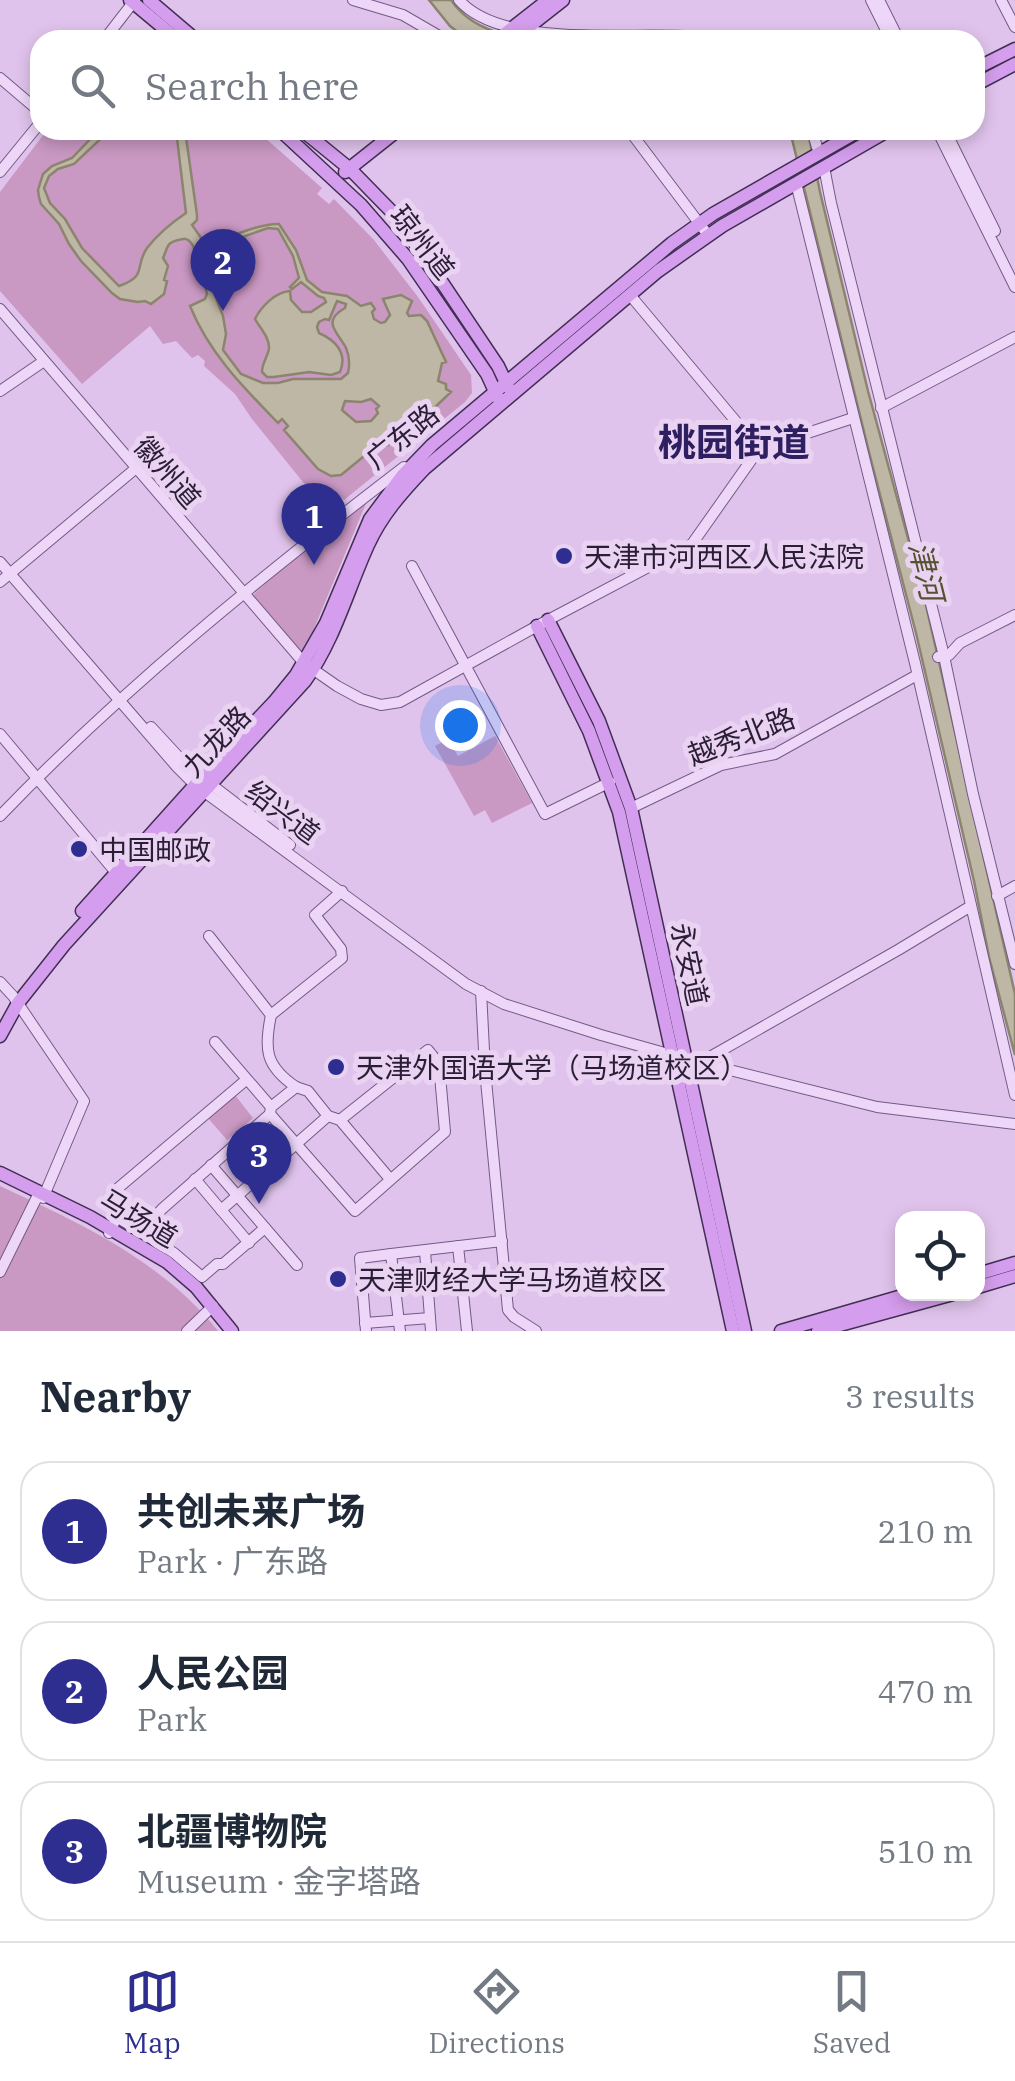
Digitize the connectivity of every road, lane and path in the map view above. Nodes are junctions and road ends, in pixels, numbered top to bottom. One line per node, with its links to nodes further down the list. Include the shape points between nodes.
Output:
1 (149, 0): 13 (main road)
2 (353, 0): 14 (street)
3 (459, 0): 15 (street)
4 (548, 0): 16 (main road)
5 (563, 0): 17 (main road)
6 (871, 0): 18 (street)
7 (879, 0): 19 (street)
8 (1001, 0): 10 (street)
9 (133, 1): 11 (street); 12 (main road)
10 (1015, 27)
11 (111, 30)
12 (166, 30)
13 (184, 30)
14 (429, 30)
15 (512, 30)
16 (518, 30)
17 (519, 30)
18 (886, 30)
19 (894, 30)
20 (1015, 49): 21 (main road)
21 (985, 64)
22 (1015, 64): 24 (main road)
23 (0, 78): 25 (street)
24 (985, 79)
25 (30, 104)
26 (30, 134): 39 (street)
27 (291, 140): 41 (main road, 琼州道)
28 (314, 140): 38 (main road, 琼州道)
29 (373, 140): 38 (main road)
30 (384, 140): 38 (main road)
31 (637, 140): 42 (street)
32 (815, 140): 37 (street)
33 (848, 140): 37 (main road, 广东路)
34 (867, 140): 37 (main road, 广东路)
35 (942, 140): 44 (street)
36 (950, 140): 43 (street)
37 (822, 161): 40 (main road, 广东路); 51 (street)
38 (346, 166): 41 (main road); 50 (main road, 琼州道, via 407,230 498,366)
39 (0, 172)
40 (793, 177): 42 (main road, 广东路); 52 (street)
41 (334, 178): 50 (main road, 琼州道, via 408,259)
42 (704, 229): 45 (main road, 广东路); 50 (main road, 广东路, via 644,265)
43 (1015, 272)
44 (1015, 287)
45 (630, 295): 50 (main road, 广东路); 53 (street)
46 (0, 309): 48 (street, 徽州道)
47 (1015, 338): 51 (street)
48 (44, 360): 49 (street); 55 (street, 徽州道)
49 (0, 391)
50 (503, 394): 54 (main road, 广东路)
51 (881, 408): 64 (street)
52 (853, 418): 53 (street); 67 (street)
53 (759, 450): 63 (street, via 692,544)
54 (433, 452): 61 (street, 广东路); 65 (main road, 九龙路, via 370,519)
55 (135, 468): 59 (street); 61 (street, 徽州道)
56 (0, 554): 59 (street, 绍兴道)
57 (0, 562): 59 (street, 绍兴道)
58 (412, 566): 66 (street)
59 (12, 572): 60 (street); 68 (street, 绍兴道)
60 (0, 582)
61 (243, 594): 65 (street, 徽州道); 68 (street, 广东路)
62 (1015, 615): 64 (street)
63 (542, 623): 66 (street); 71 (main road, 永安道); 73 (main road, 永安道, via 599,721)
64 (940, 657): 78 (street)
65 (308, 666): 66 (street, 徽州道, via 381,705 400,702); 72 (main road, 九龙路)
66 (465, 666): 71 (street, via 544,814)
67 (918, 675): 73 (street, 越秀北路, via 775,754 720,765); 79 (street)
68 (121, 699): 70 (street, 广东路); 72 (street, 绍兴道)
69 (0, 734): 70 (street)
70 (38, 778): 74 (street, 广东路); 75 (street)
71 (610, 782): 89 (main road, 永安道)
72 (202, 784): 75 (main road, 九龙路); 77 (street, 绍兴道); 83 (street, 绍兴道)
73 (631, 808): 89 (main road, 永安道)
74 (0, 816)
75 (119, 877): 84 (main road, 九龙路)
76 (1015, 886): 78 (street)
77 (342, 891): 83 (street, 绍兴道); 85 (street, via 315,915 342,958)
78 (997, 896): 81 (street)
79 (971, 906): 89 (street); 92 (street)
80 (209, 936): 85 (street)
81 (1015, 964)
82 (0, 982): 84 (street)
83 (482, 991): 89 (street, 绍兴道, via 504,1004); 108 (street)
84 (16, 999): 86 (main road, 九龙路); 87 (main road, 九龙路); 103 (street, via 84,1100)
85 (271, 1014): 91 (street, via 270,1060)
86 (0, 1021)
87 (0, 1036)
88 (215, 1042): 90 (street)
89 (686, 1059): 96 (street, 绍兴道, via 877,1106); 133 (main road, 永安道); 134 (main road, 永安道)
90 (246, 1080): 93 (street); 105 (street, via 117,1189 120,1211)
91 (296, 1087): 93 (street); 94 (street, via 308,1091)
92 (1015, 1095)
93 (270, 1111): 97 (street); 98 (street)
94 (328, 1116): 95 (street); 97 (street)
95 (340, 1120): 100 (street); 100 (street, via 428,1050 439,1064 445,1132)
96 (1015, 1124)
97 (296, 1144): 100 (street, via 354,1210); 102 (street)
98 (211, 1166): 101 (street); 102 (street)
99 (0, 1176): 103 (main road, 马场道)
100 (390, 1179)
101 (195, 1180): 104 (street); 107 (street)
102 (237, 1196): 104 (street); 106 (street)
103 (41, 1197): 105 (main road, 马场道); 115 (street)
104 (221, 1210): 109 (street)
105 (112, 1226): 107 (street); 121 (main road, 马场道)
106 (265, 1228): 109 (street); 114 (street)
107 (140, 1232): 109 (street, via 202,1277)
108 (502, 1241): 110 (street); 123 (street, via 508,1310)
109 (249, 1242)
110 (458, 1246): 111 (street); 130 (street)
111 (424, 1250): 112 (street); 122 (street)
112 (391, 1254): 124 (street); 125 (street, via 360,1258)
113 (1015, 1263): 116 (main road)
114 (297, 1264)
115 (0, 1272)
116 (985, 1272)
117 (1015, 1276): 118 (main road)
118 (985, 1285)
119 (895, 1298): 135 (main road)
120 (927, 1301): 126 (main road)
121 (211, 1308): 127 (street); 128 (main road, 马场道)
122 (430, 1318): 124 (street); 129 (street)
123 (522, 1322): 131 (street); 132 (street)
124 (399, 1326): 125 (street)
125 (366, 1327)
126 (821, 1330)
127 (188, 1331)
128 (229, 1331)
129 (430, 1331)
130 (467, 1331)
131 (510, 1331)
132 (536, 1331)
133 (733, 1331)
134 (745, 1331)
135 (781, 1331)

